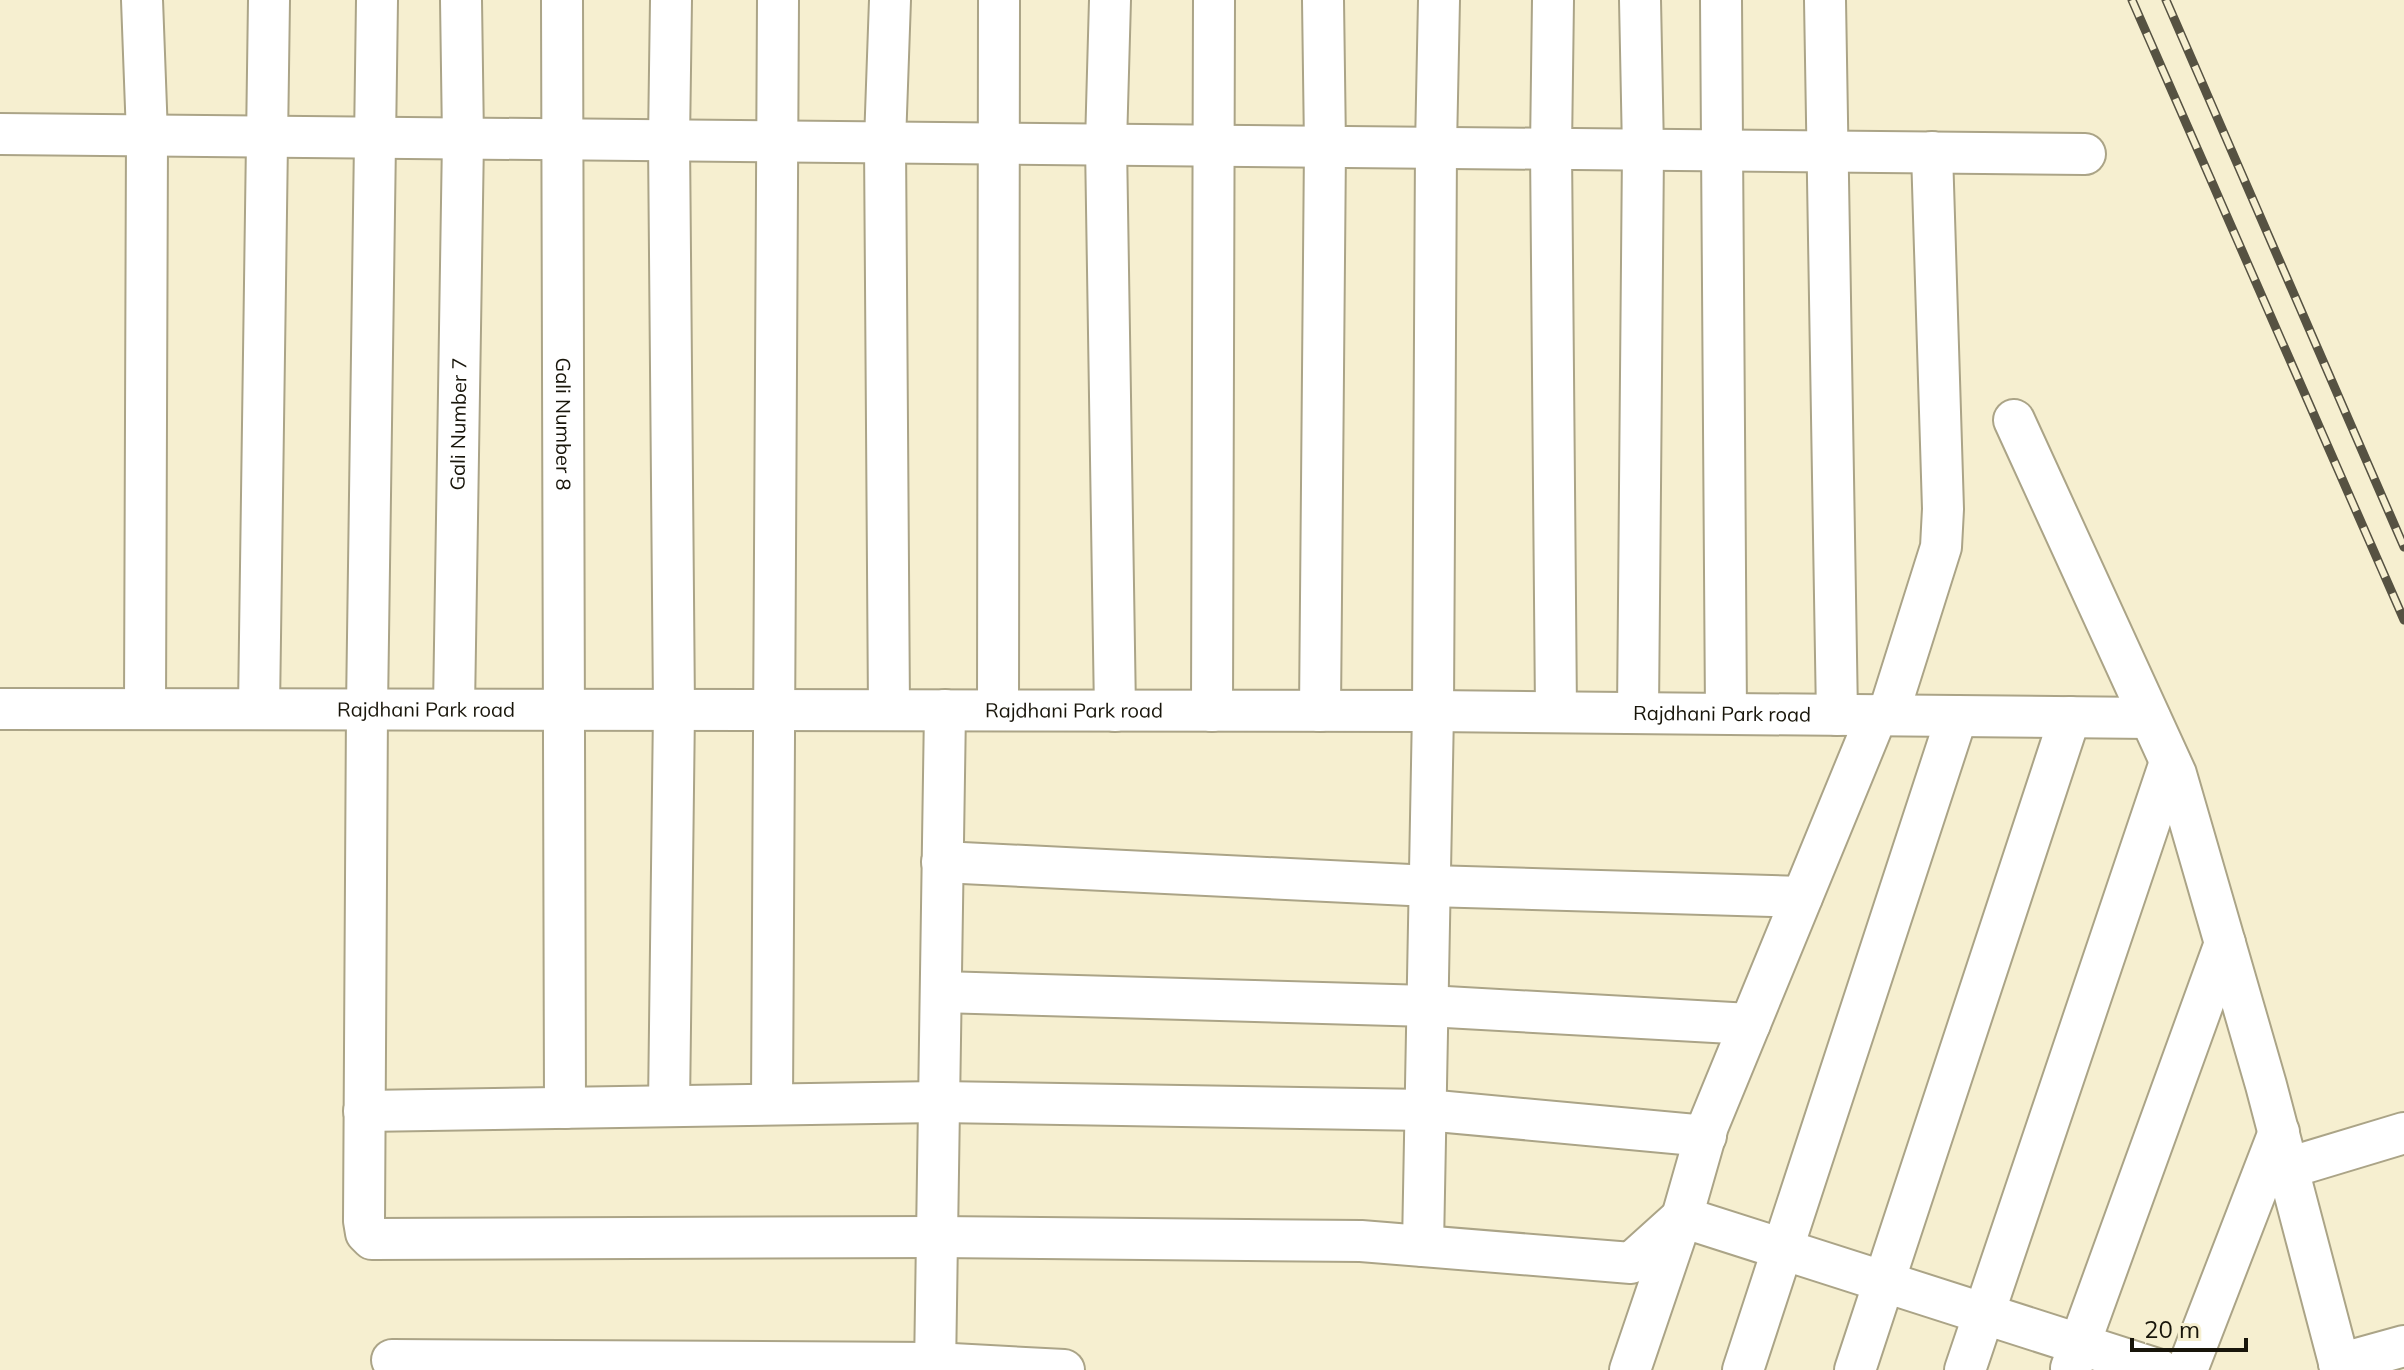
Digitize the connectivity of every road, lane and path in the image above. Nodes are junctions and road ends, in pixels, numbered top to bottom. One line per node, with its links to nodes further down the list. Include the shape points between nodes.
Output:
1 (142, 0): 19 (street)
2 (269, 0): 20 (street)
3 (377, 0): 21 (street)
4 (461, 0): 22 (street, Gali Number 7)
5 (562, 0): 23 (street, Gali Number 8)
6 (671, 0): 24 (street)
7 (778, 0): 25 (street)
8 (890, 0): 26 (street)
9 (999, 0): 27 (street)
10 (1110, 0): 28 (street)
11 (1214, 0): 29 (street)
12 (1323, 0): 30 (street)
13 (1439, 0): 31 (street)
14 (1553, 0): 32 (street)
15 (1640, 0): 33 (street)
16 (1721, 0): 34 (street)
17 (1825, 0): 35 (street)
18 (0, 134): 19 (street)
19 (147, 135): 20 (street); 39 (street)
20 (268, 136): 21 (street); 40 (street)
21 (375, 138): 22 (street); 41 (street)
22 (463, 139): 23 (street); 42 (street, Gali Number 7)
23 (561, 139): 24 (street); 44 (street, Gali Number 8)
24 (669, 140): 25 (street); 45 (street)
25 (776, 141): 26 (street); 46 (street)
26 (885, 142): 27 (street); 47 (street)
27 (998, 143): 28 (street); 49 (street)
28 (1106, 144): 29 (street); 50 (street)
29 (1213, 146): 30 (street); 51 (street)
30 (1325, 146): 31 (street); 52 (street)
31 (1436, 147): 32 (street); 53 (street)
32 (1551, 148): 33 (street); 54 (street)
33 (1643, 150): 34 (street); 55 (street)
34 (1723, 150): 35 (street); 56 (street)
35 (1827, 151): 36 (street); 57 (street)
36 (1932, 152): 37 (street); 58 (street, via 1941,547)
37 (2085, 154)
38 (2014, 420): 61 (street)
39 (145, 708): 40 (street, Rajdhani Park road); 43 (street, Rajdhani Park road)
40 (259, 708): 41 (street, Rajdhani Park road)
41 (367, 708): 42 (street, Rajdhani Park road); 75 (street)
42 (454, 708): 44 (street, Rajdhani Park road)
43 (0, 709)
44 (564, 709): 45 (street, Rajdhani Park road); 73 (street, Gali Number 8)
45 (674, 710): 46 (street, Rajdhani Park road); 72 (street)
46 (774, 710): 47 (street, Rajdhani Park road); 71 (street)
47 (889, 710): 48 (street, Rajdhani Park road)
48 (945, 710): 49 (street, Rajdhani Park road); 63 (street)
49 (998, 710): 50 (street, Rajdhani Park road)
50 (1115, 711): 51 (street, Rajdhani Park road)
51 (1212, 711): 52 (street, Rajdhani Park road)
52 (1320, 711): 53 (street, Rajdhani Park road)
53 (1433, 711): 54 (street, Rajdhani Park road); 64 (street)
54 (1556, 712): 55 (street, Rajdhani Park road)
55 (1638, 712): 56 (street, Rajdhani Park road)
56 (1726, 713): 57 (street, Rajdhani Park road)
57 (1837, 715): 58 (street, Rajdhani Park road)
58 (1882, 715): 59 (street, Rajdhani Park road); 65 (street)
59 (1957, 716): 60 (street, Rajdhani Park road); 82 (street)
60 (2070, 717): 61 (street, Rajdhani Park road); 83 (street)
61 (2150, 718): 62 (street)
62 (2170, 762): 66 (street); 84 (street)
63 (942, 862): 64 (street); 67 (street)
64 (1430, 886): 65 (street); 68 (street)
65 (1802, 897): 69 (street)
66 (2225, 943): 78 (street); 86 (street)
67 (941, 992): 68 (street); 70 (street)
68 (1428, 1006): 69 (street); 74 (street)
69 (1750, 1024): 77 (street)
70 (939, 1102): 71 (street); 74 (street); 80 (street)
71 (772, 1104): 72 (street)
72 (669, 1106): 73 (street)
73 (565, 1108): 75 (street)
74 (1426, 1110): 77 (street); 81 (street)
75 (364, 1111): 80 (street, via 364,1221 372,1239)
76 (2404, 1133): 78 (street)
77 (1706, 1136): 79 (street)
78 (2283, 1150): 89 (street); 96 (street)
79 (1682, 1217): 81 (street, via 1631,1263); 82 (street); 91 (street)
80 (937, 1237): 81 (street); 88 (street)
81 (1423, 1246)
82 (1783, 1250): 83 (street); 92 (street)
83 (1884, 1282): 84 (street); 93 (street)
84 (1985, 1314): 86 (street); 94 (street)
85 (2404, 1346): 89 (street)
86 (2074, 1357): 95 (street)
87 (392, 1360): 88 (street)
88 (934, 1366): 90 (street)
89 (2340, 1367)
90 (1064, 1370)
91 (1630, 1370)
92 (1743, 1370)
93 (1855, 1370)
94 (1965, 1370)
95 (2160, 1370)
96 (2187, 1370)

